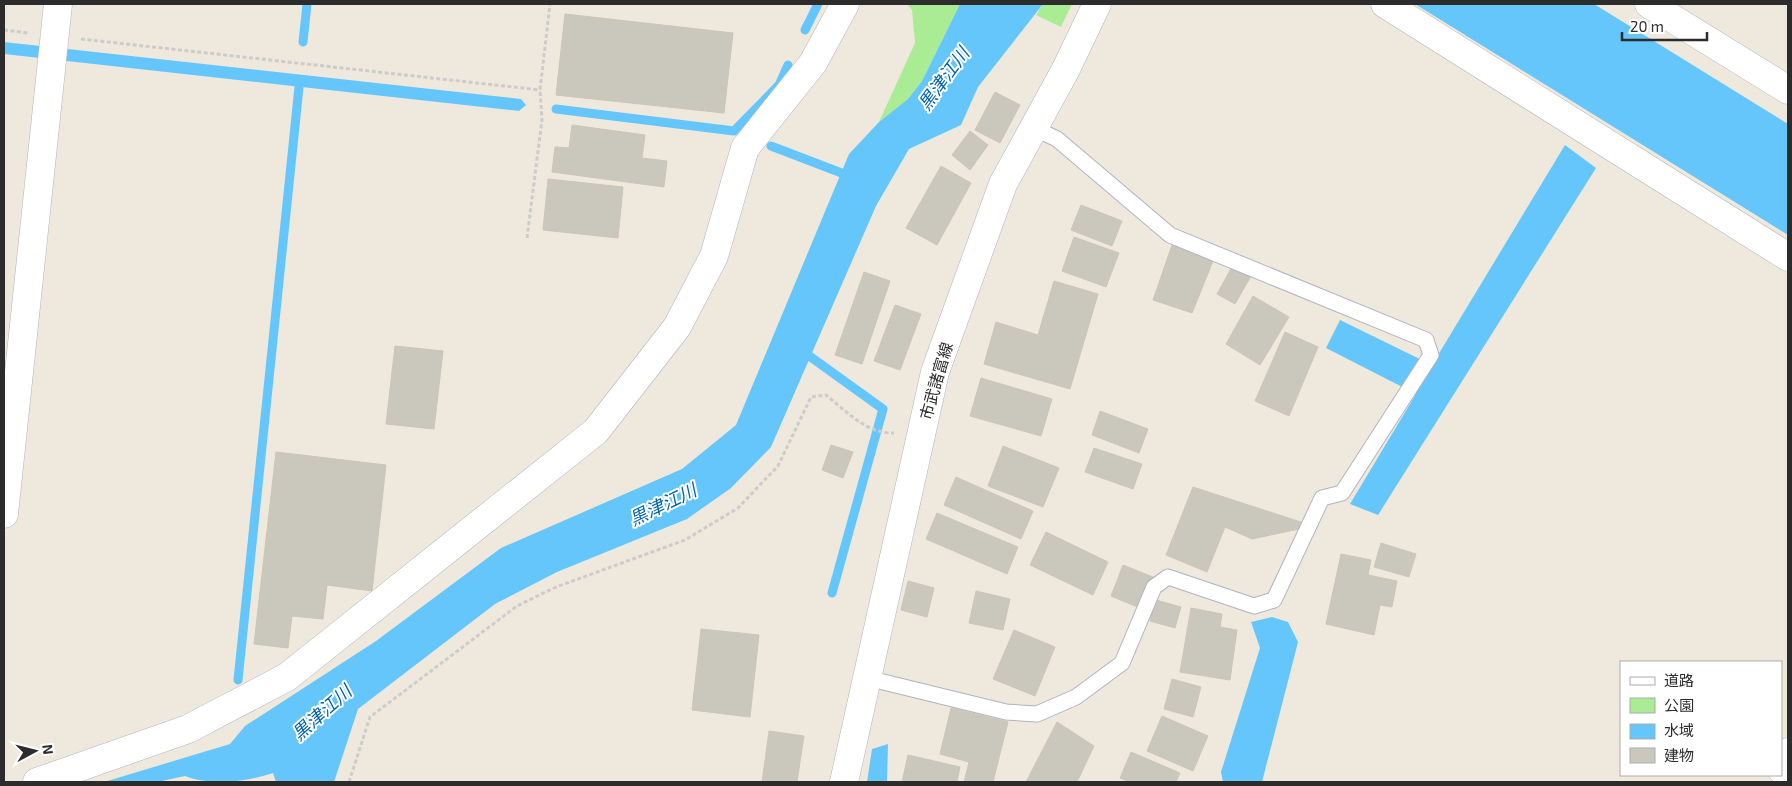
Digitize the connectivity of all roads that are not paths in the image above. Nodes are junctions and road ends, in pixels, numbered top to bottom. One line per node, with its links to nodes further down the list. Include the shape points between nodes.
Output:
1 (58, 4): 9 (street)
2 (845, 4): 13 (street, via 813,63 745,148 714,256 677,327 596,430 287,677 188,729)
3 (1098, 4): 7 (street, 市武諸富線)
4 (1385, 4): 8 (street)
5 (1649, 4): 6 (street)
6 (1788, 90)
7 (1034, 128): 10 (street, 市武諸富線, via 1003,184 935,372); 10 (lane, via 1057,139 1170,235 1426,340 1431,355 1342,493 1322,498 1274,600 1254,606 1168,577 1154,587 1122,663 1076,697 1037,714 1006,712)
8 (1788, 256)
9 (4, 514)
10 (868, 678): 14 (street, 市武諸富線)
11 (1788, 752): 12 (street)
12 (1782, 767)
13 (37, 782)
14 (844, 782)

